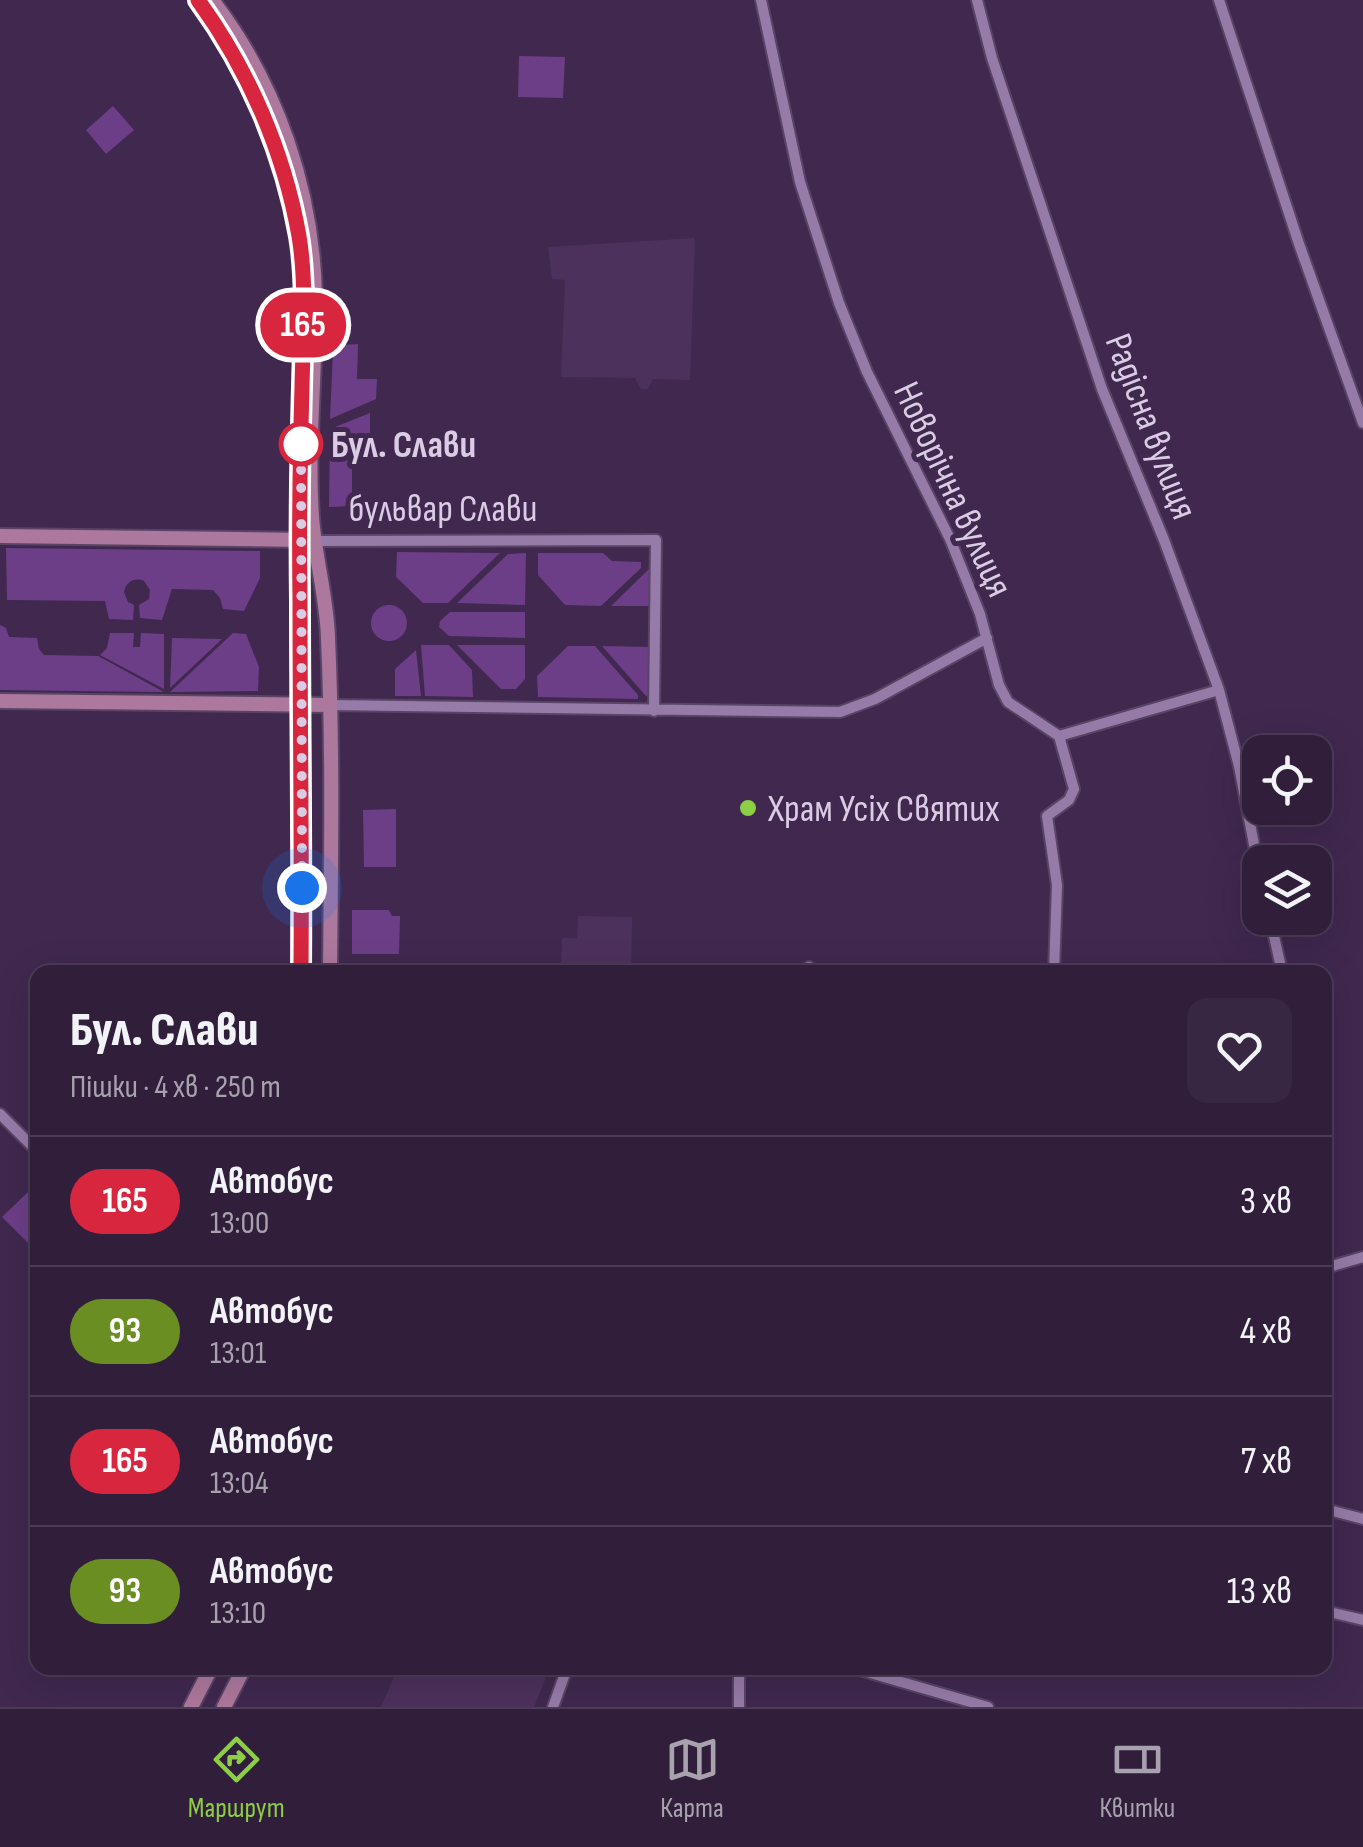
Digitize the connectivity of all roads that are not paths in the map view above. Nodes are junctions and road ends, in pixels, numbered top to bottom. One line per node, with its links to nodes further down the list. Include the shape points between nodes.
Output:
1 (198, 0): 8 (main road, via 261,110 299,238)
2 (212, 0): 8 (main road, via 278,114 304,200 315,293)
3 (761, 0): 9 (street, Новорічна вулиця, via 800,182 839,303 950,539)
4 (977, 0): 10 (street, Радісна вулиця, via 1102,389)
5 (1220, 0): 6 (street)
6 (1363, 423)
7 (0, 536): 8 (main road, бульвар Слави)
8 (308, 540): 12 (main road); 13 (main road, via 328,634); 14 (street, бульвар Слави, via 656,540)
9 (987, 638): 14 (street, via 840,712); 15 (street, Новорічна вулиця, via 1008,702)
10 (1218, 690): 15 (street); 16 (street, Радісна вулиця)
11 (0, 701): 12 (main road)
12 (303, 704): 13 (main road); 18 (main road)
13 (328, 705): 14 (street); 19 (main road)
14 (654, 710)
15 (1060, 736): 20 (street, via 1074,789 1046,816 1057,885)
16 (1254, 845)
17 (1274, 935): 21 (street)
18 (301, 965)
19 (330, 965)
20 (1054, 965)
21 (1280, 965)
22 (0, 1114): 23 (street)
23 (30, 1144)
24 (1363, 1257): 25 (street)
25 (1332, 1263)
26 (1332, 1512): 27 (street)
27 (1363, 1519)
28 (1332, 1613): 29 (street)
29 (1363, 1620)
30 (207, 1675): 35 (main road)
31 (240, 1675): 36 (main road)
32 (564, 1675): 37 (street)
33 (740, 1675): 38 (street)
34 (877, 1675): 39 (street)
35 (191, 1707)
36 (224, 1707)
37 (553, 1707)
38 (738, 1707)
39 (988, 1707)

